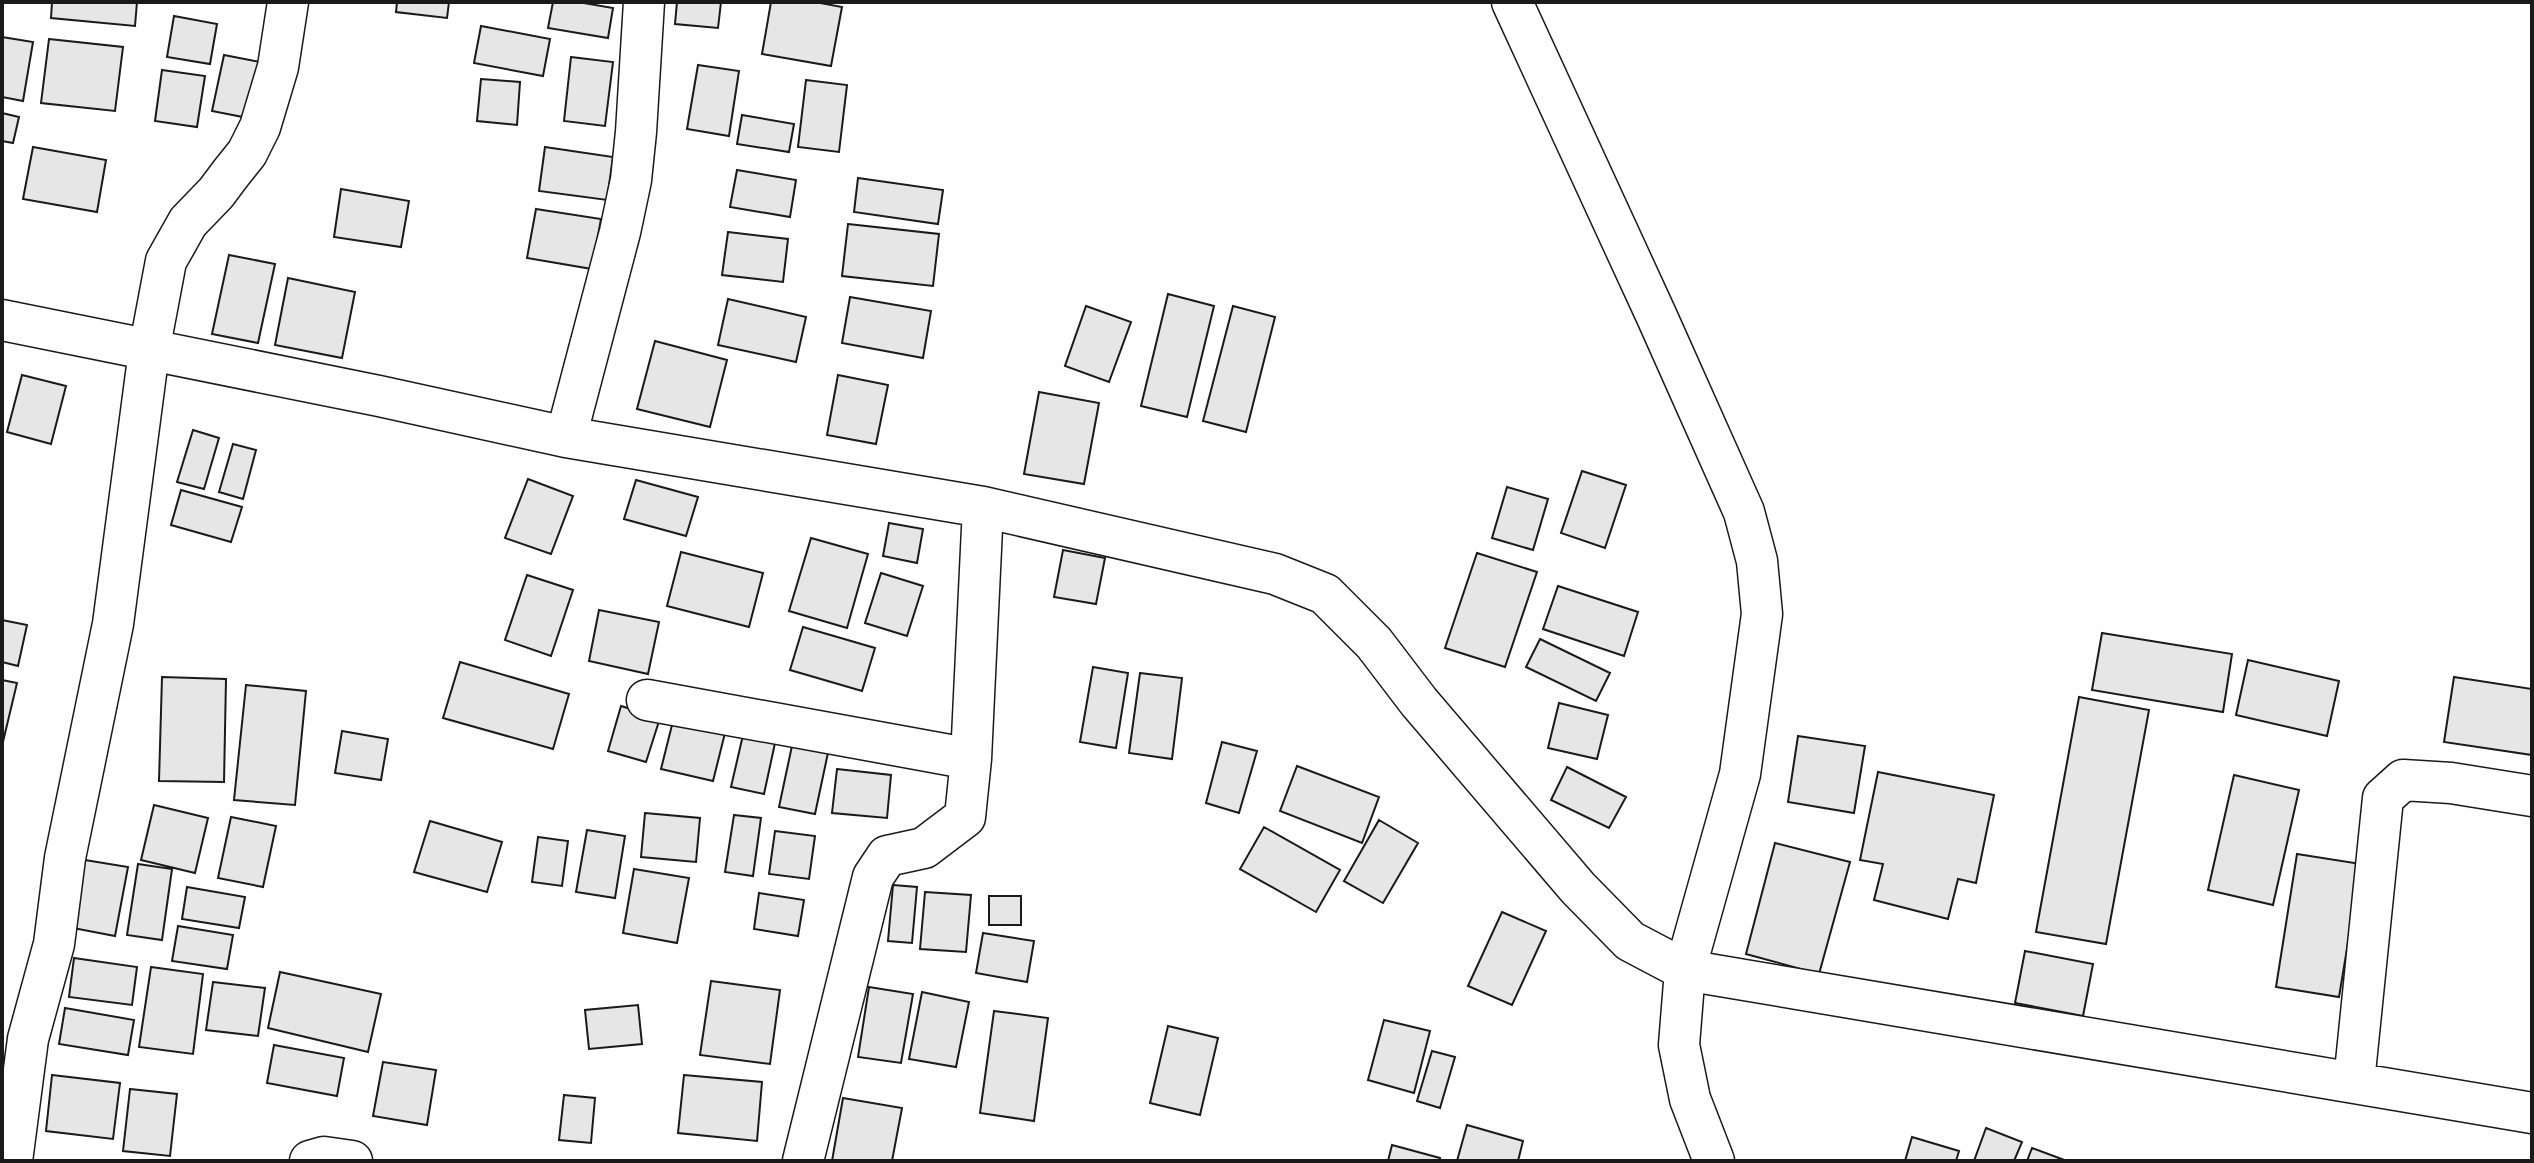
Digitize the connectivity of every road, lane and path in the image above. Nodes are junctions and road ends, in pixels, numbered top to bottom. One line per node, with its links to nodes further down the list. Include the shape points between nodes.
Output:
1 (288, 2): 5 (street, via 278,67 260,127 247,153 188,222 166,261)
2 (644, 2): 6 (street, via 631,180)
3 (1512, 2): 11 (street, via 1744,512 1757,561 1762,614 1740,774)
4 (2, 320): 5 (street)
5 (149, 351): 6 (street); 14 (street, via 113,624 65,858 54,944 28,1039)
6 (566, 437): 7 (street)
7 (983, 507): 9 (street); 11 (street, via 1275,574 1325,594 1374,643 1578,888 1630,941)
8 (647, 700): 9 (street)
9 (971, 759): 17 (street, via 965,817 924,848 887,856 873,877)
10 (2532, 796): 12 (street, via 2403,780 2383,798)
11 (1685, 970): 12 (street); 18 (street, via 1679,1045 1690,1099)
12 (2354, 1082): 13 (street)
13 (2532, 1113)
14 (12, 1161)
15 (310, 1161): 16 (street)
16 (352, 1161)
17 (803, 1161)
18 (1714, 1161)

